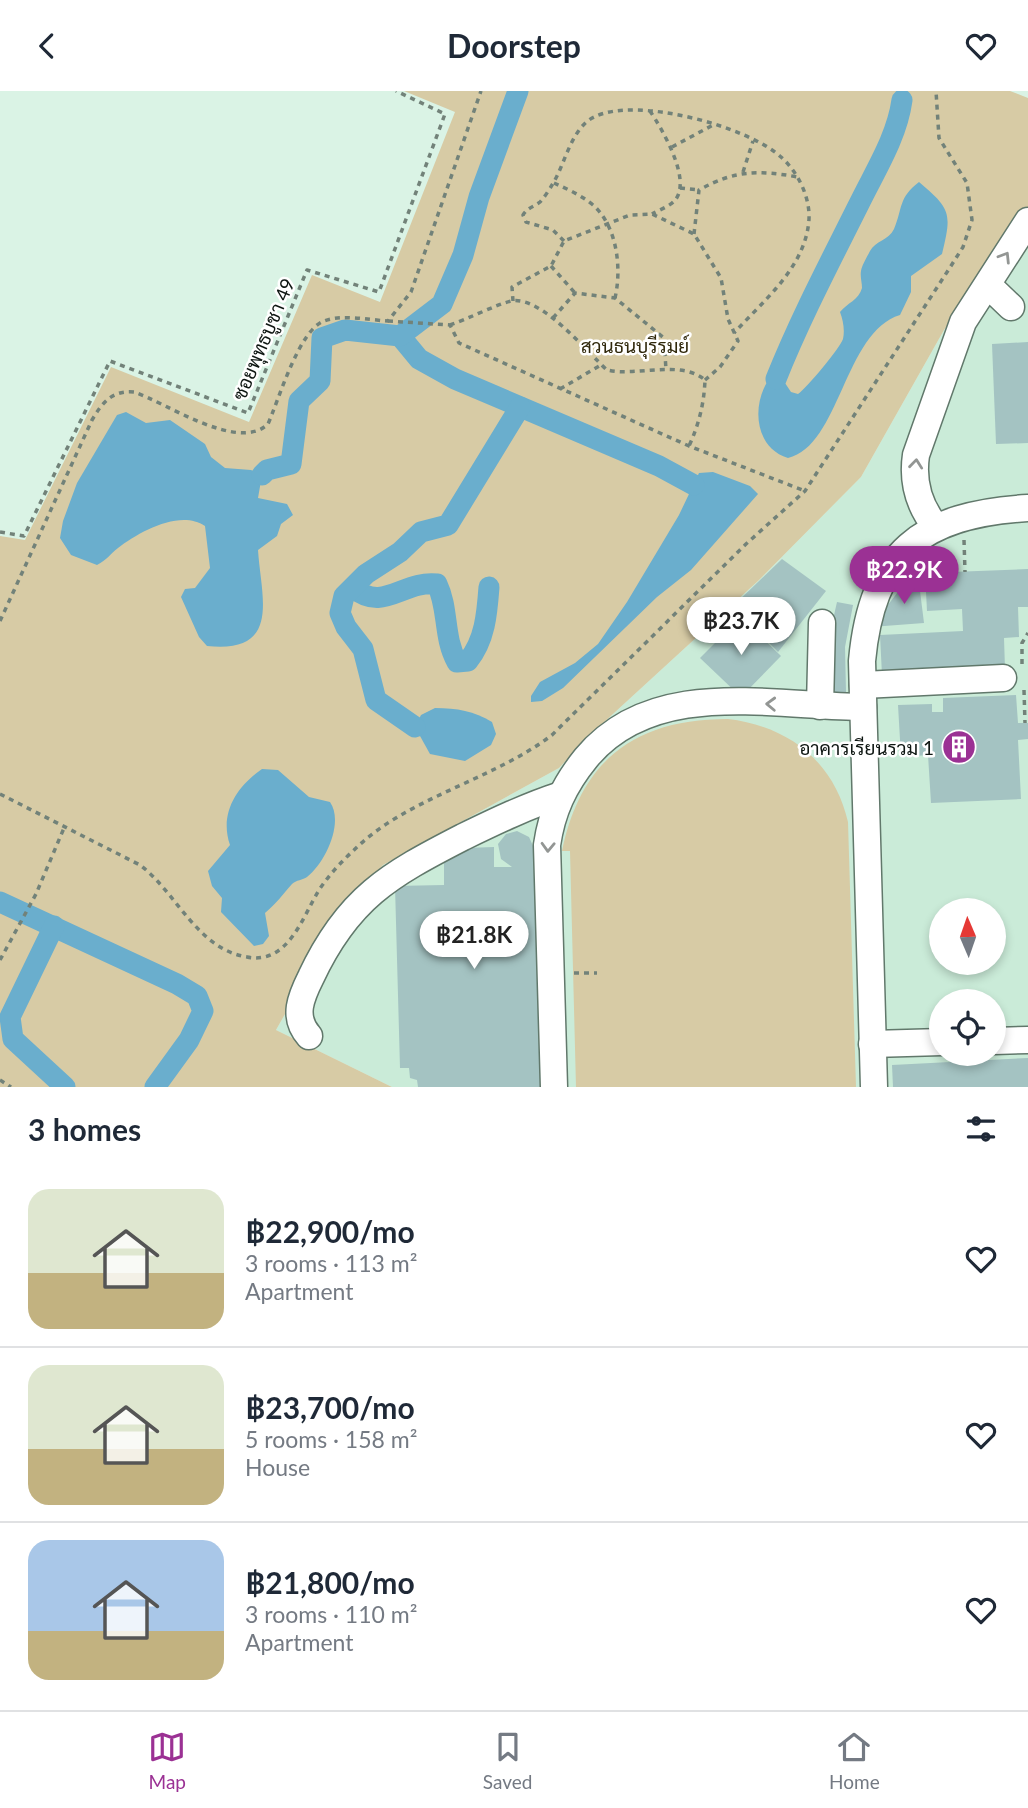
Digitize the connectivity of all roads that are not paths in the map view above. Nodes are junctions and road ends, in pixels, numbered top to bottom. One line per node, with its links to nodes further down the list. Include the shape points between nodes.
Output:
1 (1028, 221): 2 (lane, one-way to 1)
2 (988, 285): 3 (lane); 5 (lane, one-way to 2, via 919,498 916,455 957,336)
3 (1011, 307)
4 (1028, 508): 5 (lane, via 963,517)
5 (936, 527): 8 (lane, via 894,563 872,603 866,620)
6 (822, 623): 9 (lane)
7 (1003, 678): 8 (lane)
8 (863, 696): 9 (lane); 15 (lane)
9 (820, 706): 10 (lane, one-way to 10, via 692,703 648,713 596,746)
10 (561, 795): 11 (lane, via 524,807 405,866 355,907 321,955 301,998 299,1017); 16 (lane, one-way to 16, via 547,845)
11 (309, 1036)
12 (1028, 1040): 13 (lane)
13 (1006, 1041)
14 (929, 1042): 15 (lane)
15 (872, 1044): 17 (lane)
16 (554, 1087)
17 (874, 1087)

